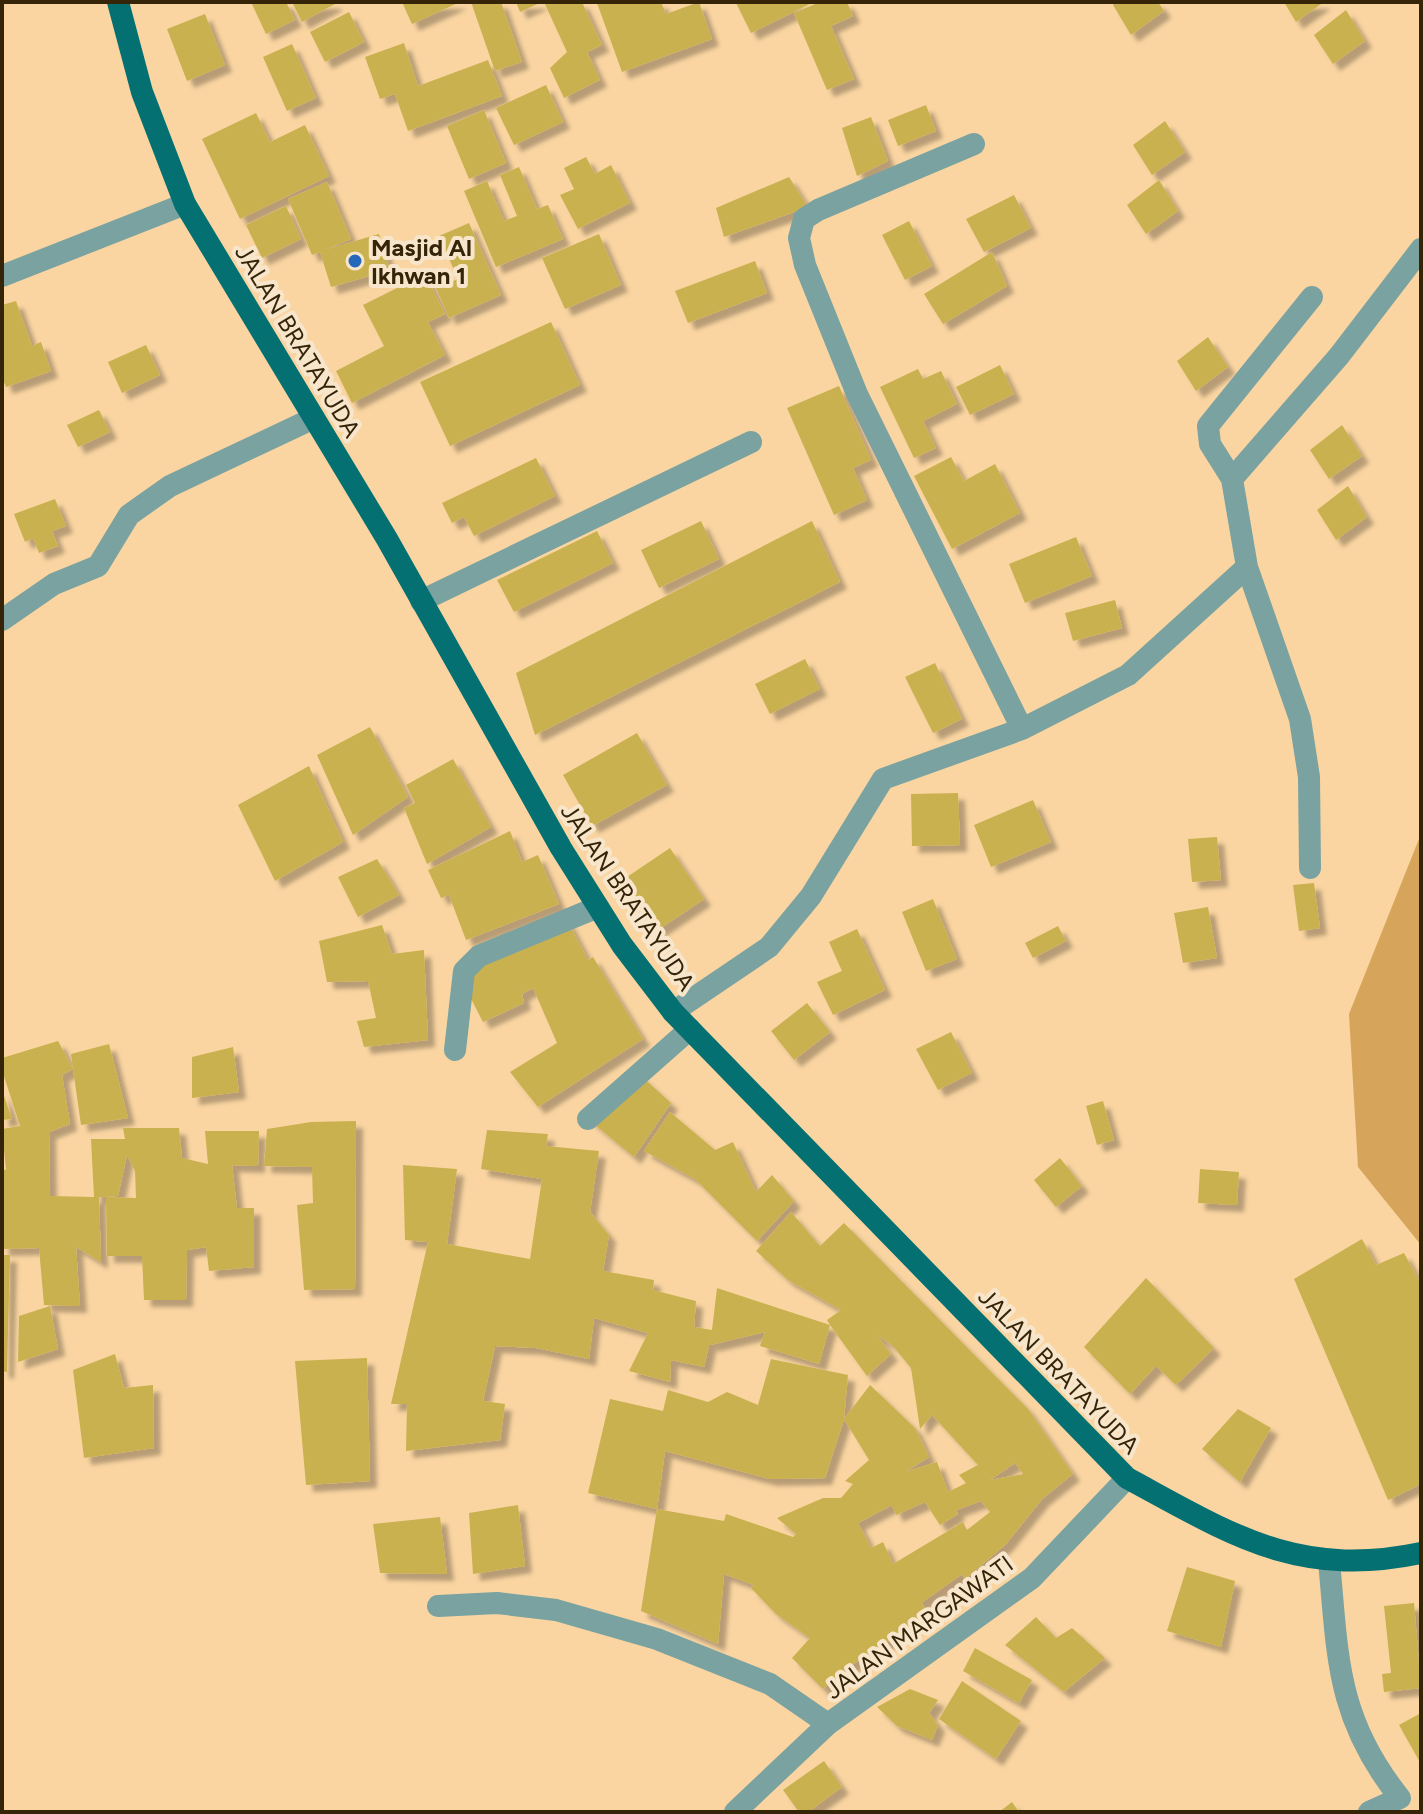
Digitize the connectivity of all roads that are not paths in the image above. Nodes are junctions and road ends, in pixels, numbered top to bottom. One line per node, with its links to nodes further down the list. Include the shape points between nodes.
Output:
1 (123, 4): 3 (main road, JALAN BRATAYUDA, via 142,92)
2 (974, 144): 13 (street, via 818,210 804,219 799,238 857,394)
3 (185, 204): 5 (street); 7 (main road, JALAN BRATAYUDA)
4 (1421, 249): 9 (street, via 1339,356)
5 (2, 276)
6 (1312, 297): 9 (street, via 1208,426 1210,444)
7 (314, 418): 11 (main road, JALAN BRATAYUDA); 12 (street, via 170,486 129,515 98,566 54,584)
8 (751, 442): 11 (street)
9 (1232, 479): 10 (street)
10 (1247, 567): 13 (street, via 1128,675); 14 (street, via 1300,719 1309,777)
11 (421, 601): 15 (main road, JALAN BRATAYUDA)
12 (2, 620)
13 (1022, 729): 16 (street, via 883,779 781,935)
14 (1310, 868)
15 (598, 907): 16 (main road, JALAN BRATAYUDA); 18 (street, via 479,956 469,965)
16 (673, 1012): 17 (main road, JALAN BRATAYUDA)
17 (690, 1029): 19 (street); 20 (main road, JALAN BRATAYUDA)
18 (455, 1050)
19 (588, 1119)
20 (1127, 1478): 22 (main road, JALAN BRATAYUDA, via 1255,1545); 24 (street, JALAN MARGAWATI, via 1032,1578)
21 (1421, 1553): 22 (main road, JALAN BRATAYUDA)
22 (1329, 1561): 25 (street, via 1341,1683 1357,1730)
23 (438, 1606): 24 (street, via 497,1603 556,1610 657,1639 770,1684)
24 (828, 1724): 26 (street, JALAN MARGAWATI)
25 (1405, 1805): 27 (street)
26 (735, 1812)
27 (1369, 1812)

